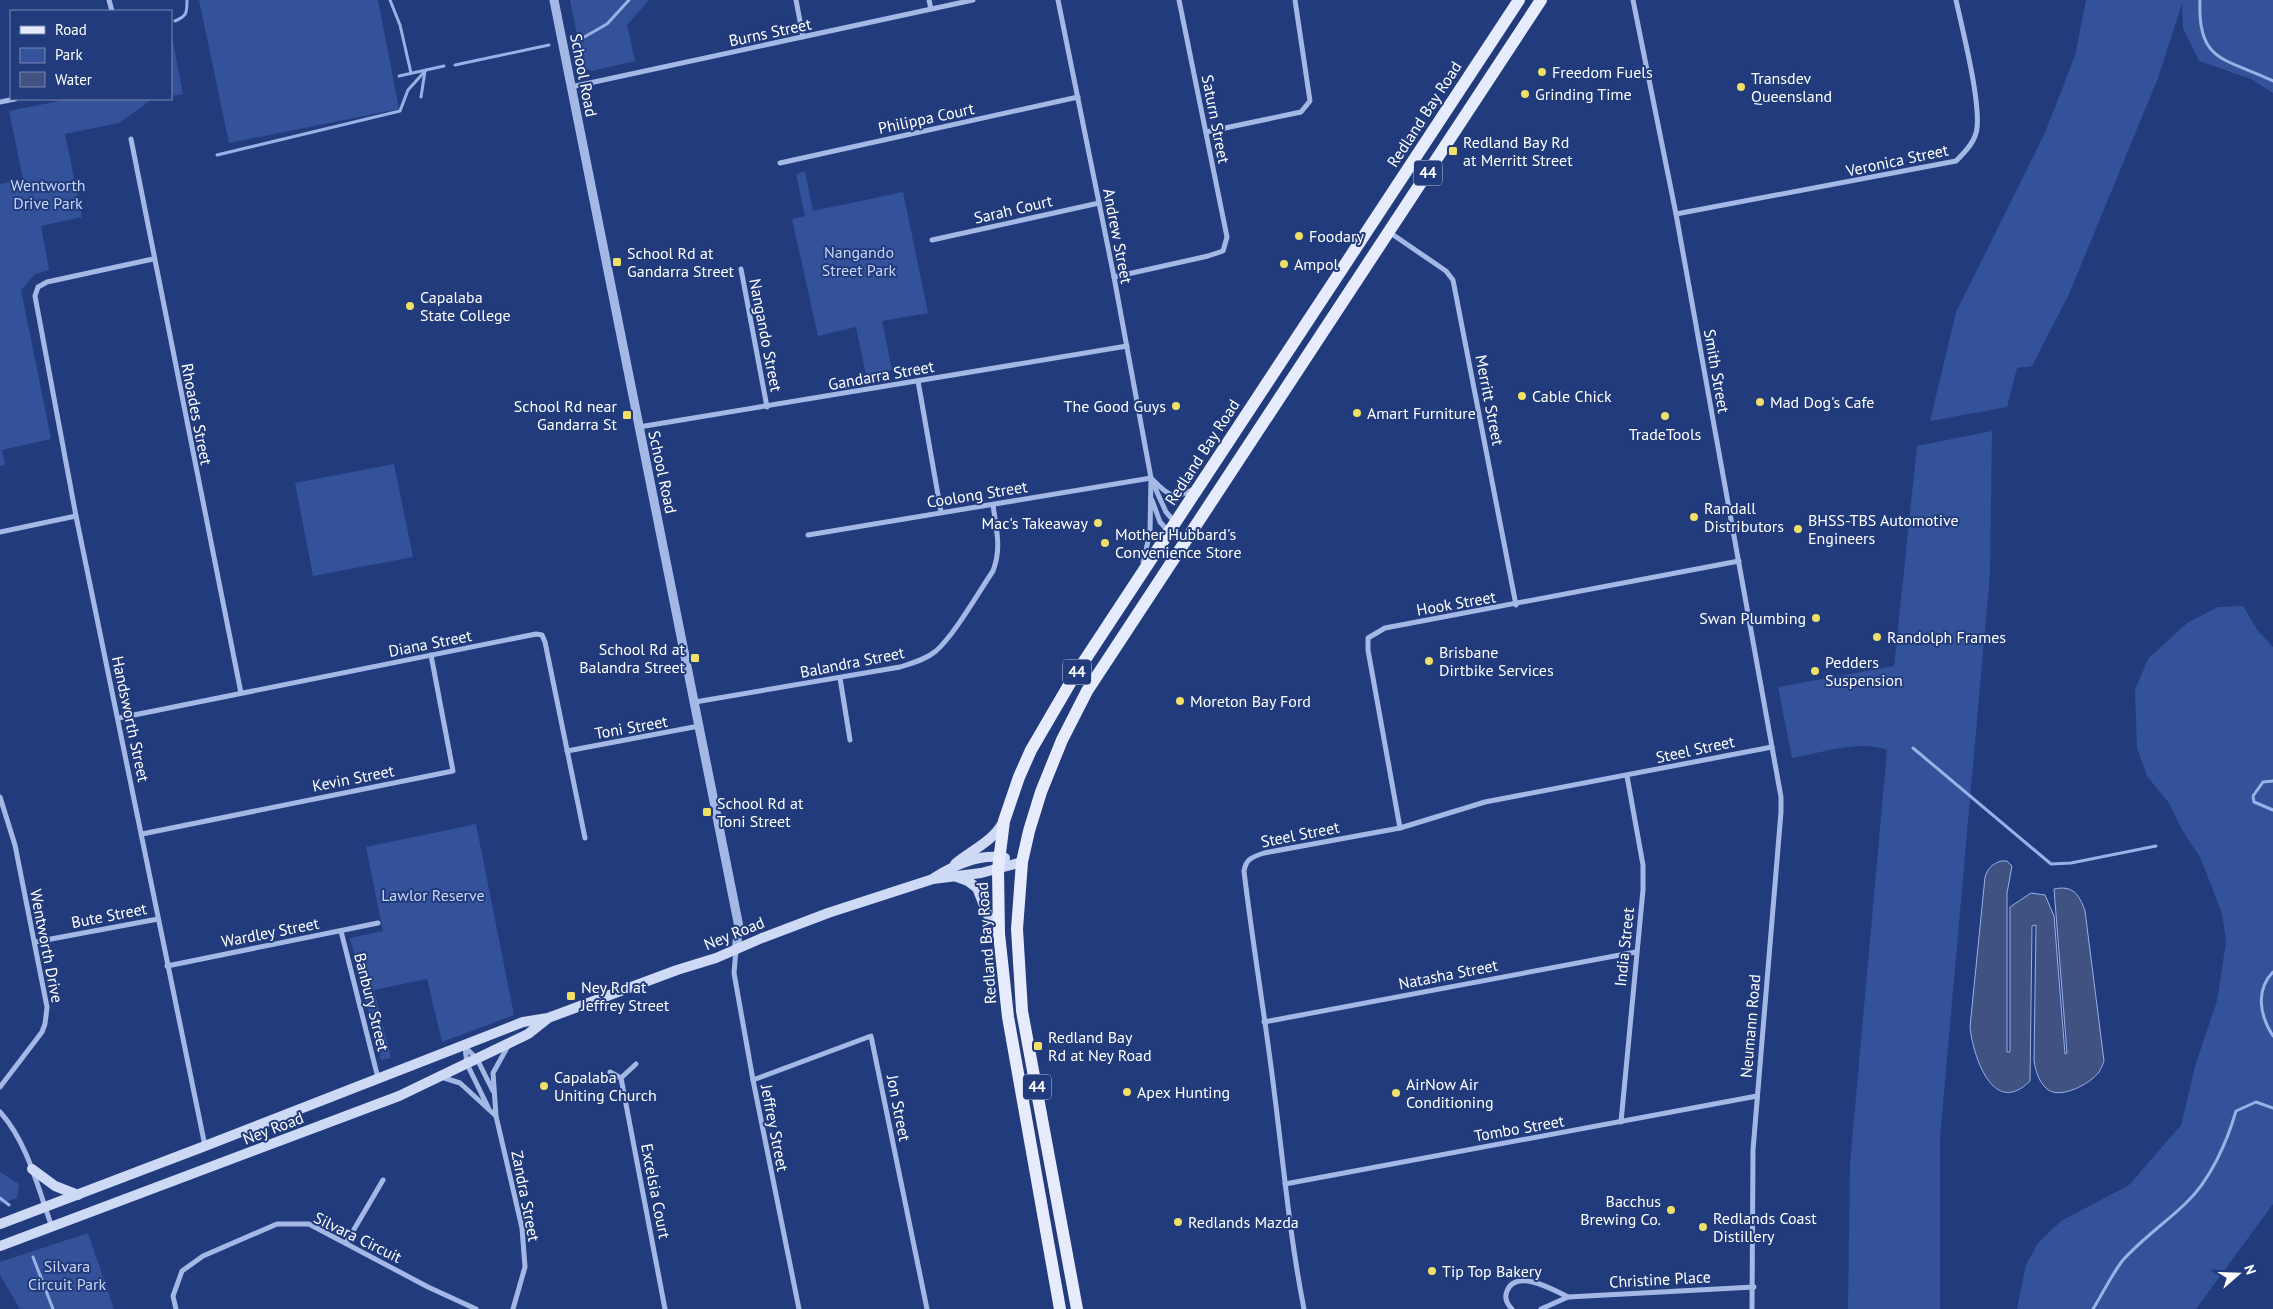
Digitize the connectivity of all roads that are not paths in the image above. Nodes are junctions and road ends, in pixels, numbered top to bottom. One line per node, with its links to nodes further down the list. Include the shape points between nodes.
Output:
1 (554, 0): 14 (street, School Road)
2 (796, 0): 13 (street)
3 (930, 0): 12 (street)
4 (973, 0): 12 (street, Burns Street)
5 (1058, 0): 15 (street, Andrew Street)
6 (1180, 0): 16 (street, Saturn Street)
7 (1295, 0): 16 (street, via 1310,101 1301,112)
8 (1519, 0): 31 (main road, Redland Bay Road / 44)
9 (1541, 0): 21 (main road, Redland Bay Road / 44)
10 (1633, 0): 20 (street, Smith Street)
11 (1956, 0): 20 (street, Veronica Street, via 1978,112 1976,133 1968,149 1956,161)
12 (931, 9): 13 (street, Burns Street)
13 (803, 37): 14 (street, Burns Street)
14 (571, 87): 29 (street, School Road)
15 (1078, 97): 18 (street, Philippa Court); 19 (street, Andrew Street)
16 (1206, 132): 25 (street, Saturn Street, via 1228,237 1223,250)
17 (131, 139): 23 (street, Rhoades Street)
18 (780, 163)
19 (1099, 203): 22 (street, Sarah Court); 25 (street, Andrew Street)
20 (1676, 214): 40 (street, Smith Street)
21 (1389, 232): 39 (main road, Redland Bay Road / 44); 42 (street, Merritt Street, via 1446,271 1453,280)
22 (932, 240)
23 (153, 259): 35 (street, Handsworth Street, via 47,282 38,287 35,296); 45 (street, Rhoades Street)
24 (741, 269): 28 (street, Nangando Street)
25 (1114, 277): 26 (street, Andrew Street)
26 (1127, 346): 27 (street, Gandarra Street); 30 (street, Andrew Street)
27 (918, 381): 28 (street, Gandarra Street); 34 (street)
28 (767, 407): 29 (street, Gandarra Street)
29 (638, 427): 46 (street, School Road)
30 (1150, 478): 31 (street, via 1170,495 1185,494); 32 (street, Andrew Street); 33 (street, Coolong Street); 36 (street, Andrew Street)
31 (1199, 486): 36 (main road, Redland Bay Road / 44)
32 (1151, 497): 36 (street, Andrew Street, via 1160,522); 41 (street, Andrew Street, via 1147,554)
33 (993, 505): 34 (street, Coolong Street); 44 (street, Balandra Street, via 998,558 993,571 945,641 919,662)
34 (941, 512): 38 (street, Coolong Street)
35 (76, 516): 37 (street); 47 (street, Handsworth Street)
36 (1172, 527): 39 (main road); 41 (main road, Redland Bay Road / 44)
37 (0, 532)
38 (808, 535)
39 (1187, 539): 58 (main road, Redland Bay Road / 44, via 1087,691 1041,792)
40 (1739, 561): 42 (street, Hook Street); 50 (street, Smith Street)
41 (1136, 581): 54 (main road, Redland Bay Road / 44, via 1031,750)
42 (1516, 605): 55 (street, Hook Street, via 1385,628 1368,638)
43 (431, 655): 45 (street, Diana Street); 51 (street, Diana Street, via 536,634 542,636); 56 (street, Kevin Street, via 453,771)
44 (840, 678): 46 (street, Balandra Street); 49 (street)
45 (241, 693): 47 (street, Diana Street)
46 (695, 702): 48 (street, School Road)
47 (119, 718): 56 (street, Handsworth Street)
48 (699, 726): 51 (street, Toni Street); 68 (street, School Road, via 739,927)
49 (850, 740)
50 (1772, 747): 52 (street, Steel Street); 85 (street, Neumann Road, via 1781,812)
51 (567, 751): 57 (street, Diana Street)
52 (1627, 776): 55 (street, Steel Street, via 1485,802); 69 (street, India Street, via 1644,865)
53 (0, 797): 67 (street, Wentworth Drive)
54 (1004, 821): 59 (main road, Redland Bay Road / 44); 60 (main road, via 993,837 972,849)
55 (1400, 828): 72 (street, Steel Street, via 1264,853 1251,857 1246,863 1244,872 1254,962)
56 (142, 834): 63 (street, Handsworth Street)
57 (585, 838)
58 (1022, 862): 59 (main road, Ney Road); 109 (main road, Redland Bay Road / 44, via 1017,929 1022,1011)
59 (998, 863): 60 (main road, Ney Road, via 975,860); 61 (main road, Ney Road); 66 (main road, Redland Bay Road / 44)
60 (950, 868): 62 (main road, Ney Road)
61 (956, 877): 62 (main road, Ney Road); 66 (main road, via 977,888 988,918)
62 (933, 879): 68 (main road, Ney Road, via 828,913)
63 (158, 919): 67 (street, Bute Street); 70 (street, Handsworth Street)
64 (378, 923): 65 (street, Wardley Street)
65 (341, 931): 70 (street, Wardley Street); 81 (street, Banbury Street)
66 (999, 934): 108 (main road, Redland Bay Road / 44, via 1008,1017)
67 (35, 942): 83 (street, Wentworth Drive, via 46,997 46,1024)
68 (736, 950): 71 (main road, Ney Road); 82 (street, Jeffrey Street, via 734,973)
69 (1636, 952): 72 (street, Natasha Street); 89 (street, India Street)
70 (168, 966): 90 (street, Handsworth Street)
71 (548, 1018): 73 (main road, Ney Road); 74 (main road, Ney Road, via 523,1022)
72 (1264, 1022): 93 (street, Steel Street)
73 (510, 1043): 75 (main road, Ney Road); 84 (street, Zandra Street, via 493,1073)
74 (465, 1047): 75 (street, Zandra Street); 76 (street); 81 (main road, Ney Road)
75 (477, 1059): 76 (main road, Ney Road); 84 (street, Zandra Street)
76 (467, 1064): 79 (main road, Ney Road); 86 (street)
77 (636, 1064): 80 (street)
78 (610, 1072): 80 (street)
79 (441, 1077): 86 (street, via 460,1083); 97 (main road, Ney Road, via 399,1096)
80 (621, 1078): 105 (street, Excelsia Court)
81 (379, 1079): 90 (main road, Ney Road)
82 (753, 1080): 106 (street, Jeffrey Street); 107 (street, Jon Street, via 871,1036)
83 (0, 1086)
84 (494, 1094): 88 (street, Zandra Street)
85 (1757, 1096): 89 (street, Tombo Street); 100 (street, Neumann Road, via 1752,1150)
86 (490, 1110): 88 (street)
87 (0, 1112): 91 (street, via 14,1131)
88 (496, 1116): 104 (street, Zandra Street, via 522,1228 525,1267)
89 (1621, 1122): 93 (street, Tombo Street)
90 (206, 1146): 94 (main road, Ney Road)
91 (32, 1169): 94 (main road, via 55,1186); 95 (street)
92 (383, 1180): 98 (street)
93 (1285, 1184): 110 (street, Steel Street, via 1292,1250)
94 (78, 1195): 95 (main road, Ney Road)
95 (45, 1207): 96 (main road, Ney Road); 97 (street)
96 (0, 1224)
97 (52, 1228): 99 (main road, Ney Road)
98 (346, 1242): 102 (street, Silvara Circuit, via 309,1224 277,1224 203,1256 182,1271 173,1296); 103 (street, Silvara Circuit)
99 (0, 1246)
100 (1754, 1287): 101 (street, Christine Place); 113 (street, Neumann Road)
101 (1568, 1297): 111 (street, Christine Place, via 1542,1284 1521,1281 1510,1285 1506,1292 1505,1298); 112 (street, Christine Place)
102 (176, 1309)
103 (476, 1309)
104 (513, 1309)
105 (665, 1309)
106 (799, 1309)
107 (927, 1309)
108 (1060, 1309)
109 (1076, 1309)
110 (1304, 1309)
111 (1512, 1309)
112 (1541, 1309)
113 (1752, 1309)

